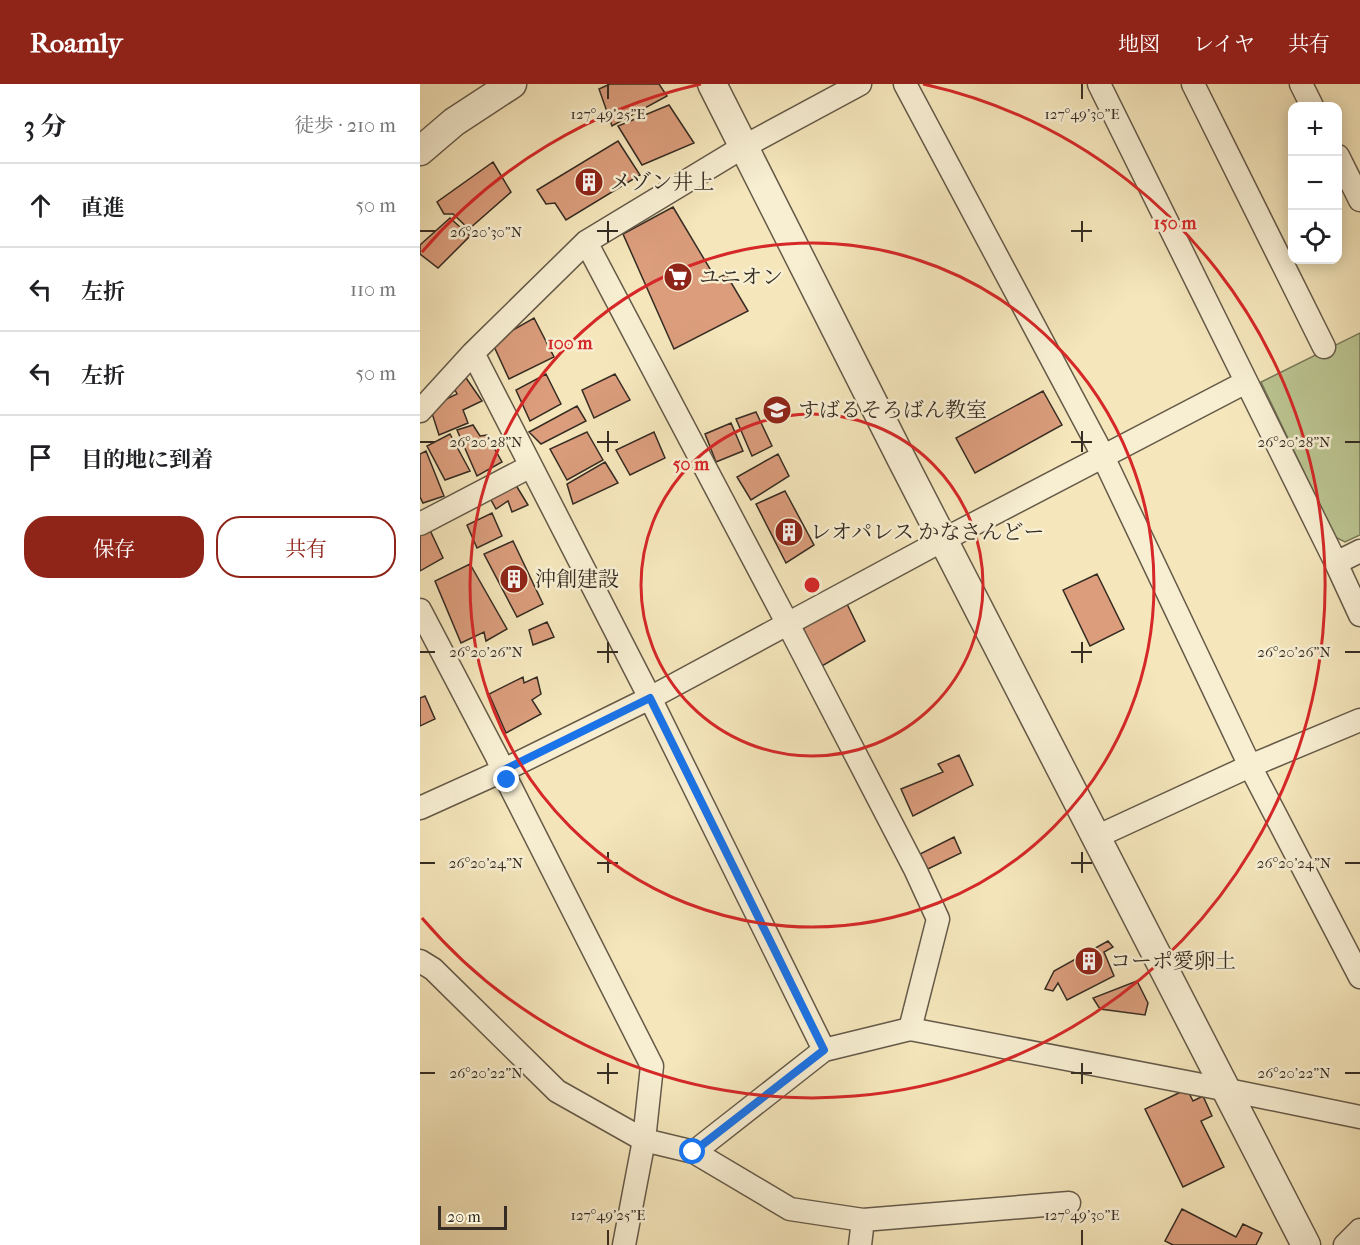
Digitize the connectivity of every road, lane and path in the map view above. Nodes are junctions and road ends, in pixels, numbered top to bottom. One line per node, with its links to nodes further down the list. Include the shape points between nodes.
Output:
1 (512, 84): 10 (street, via 454,122)
2 (712, 84): 9 (street)
3 (860, 84): 9 (street)
4 (905, 84): 18 (street)
5 (1099, 84): 16 (street)
6 (1193, 84): 14 (street)
7 (1301, 84): 8 (street)
8 (1310, 102)
9 (743, 147): 13 (street); 21 (street)
10 (420, 151)
11 (1342, 164): 12 (street)
12 (1360, 200)
13 (586, 242): 15 (street); 26 (street)
14 (1324, 347)
15 (473, 353): 17 (street); 19 (street)
16 (1246, 382): 18 (street); 23 (street)
17 (420, 411)
18 (1103, 456): 21 (street); 29 (street)
19 (531, 466): 20 (street); 27 (street)
20 (420, 524)
21 (943, 540): 26 (street); 32 (street)
22 (1360, 551): 23 (street)
23 (1336, 563): 25 (street)
24 (420, 610): 30 (street)
25 (1360, 615)
26 (787, 623): 27 (street); 35 (street, via 938,919)
27 (650, 698): 30 (street); 36 (street)
28 (1360, 720): 29 (street)
29 (1250, 766): 32 (street); 34 (street)
30 (502, 771): 31 (street); 39 (street, via 652,1066)
31 (420, 808)
32 (1095, 837): 37 (street)
33 (420, 961): 39 (street, via 433,969 557,1091)
34 (1360, 977)
35 (910, 1029): 36 (street); 37 (street)
36 (824, 1050): 40 (street)
37 (1228, 1090): 38 (street); 46 (street)
38 (1360, 1118)
39 (644, 1140): 40 (street); 44 (street)
40 (693, 1152): 42 (street, via 790,1209)
41 (1069, 1203): 42 (street)
42 (863, 1220): 45 (street)
43 (1360, 1230): 47 (street)
44 (624, 1245)
45 (860, 1245)
46 (1306, 1245)
47 (1345, 1245)

